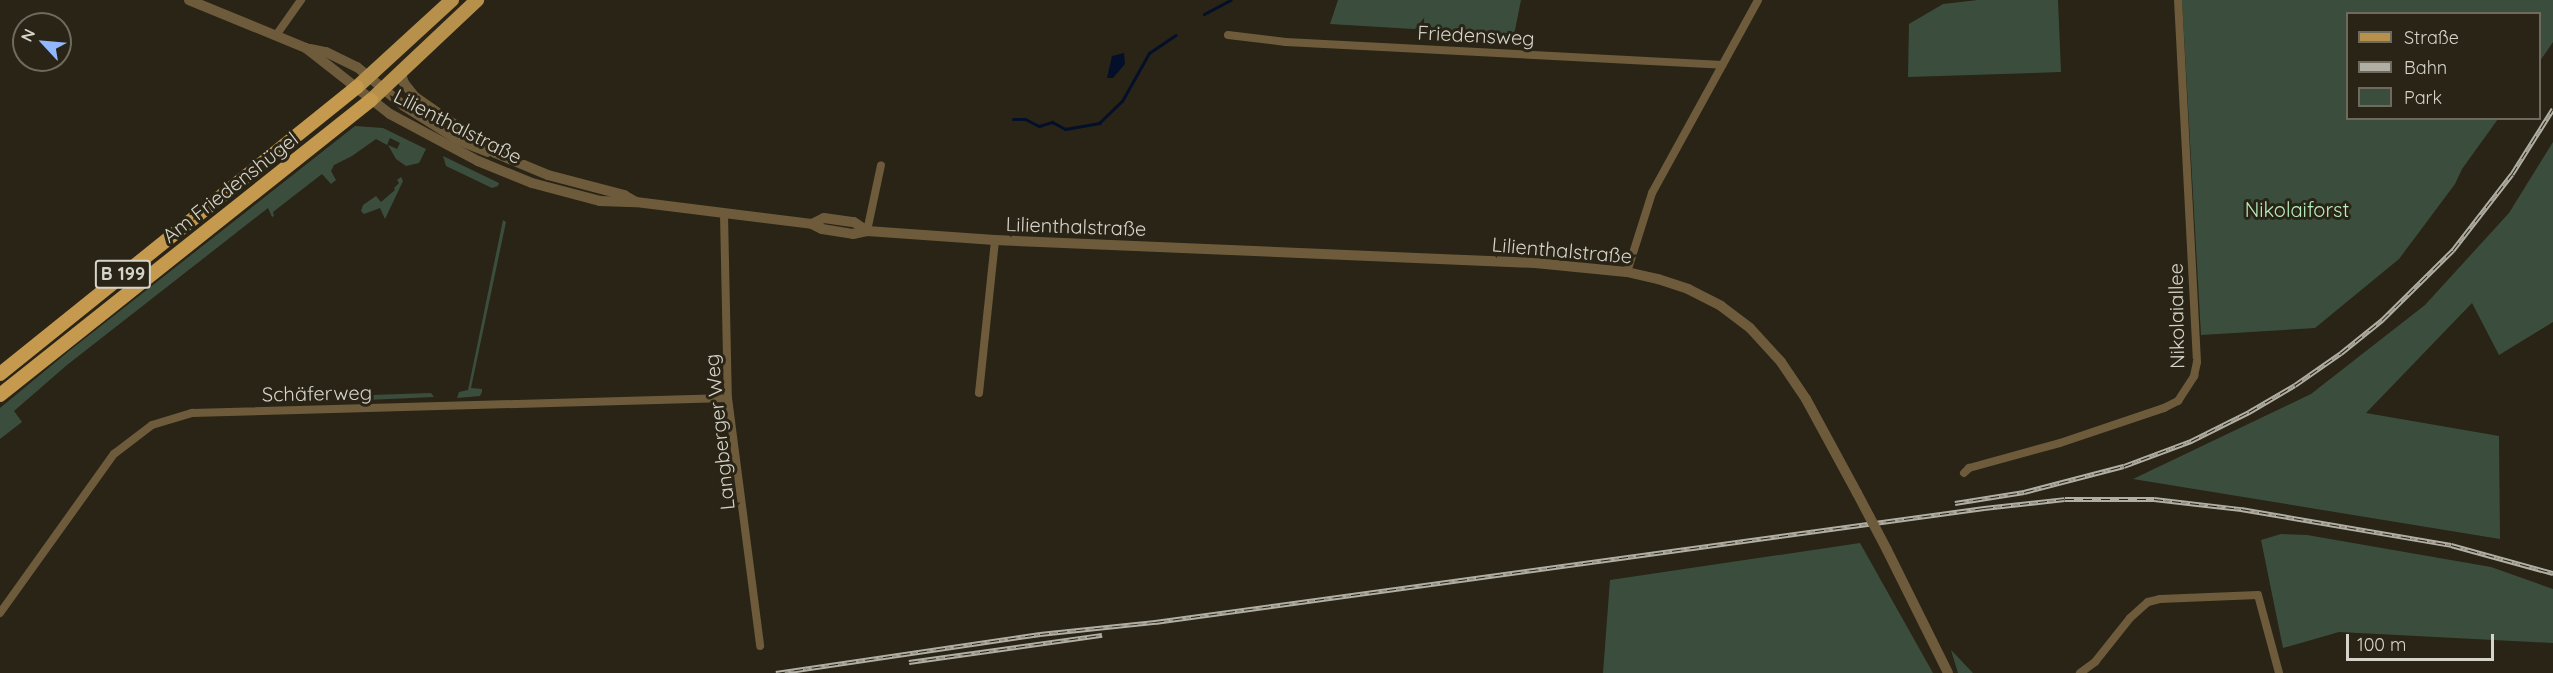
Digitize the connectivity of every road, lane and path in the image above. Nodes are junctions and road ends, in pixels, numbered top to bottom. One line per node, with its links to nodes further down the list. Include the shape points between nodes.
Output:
1 (189, 0): 7 (street)
2 (302, 0): 7 (street)
3 (452, 0): 12 (main road, Am Friedenshügel / B 199)
4 (477, 0): 11 (main road, Am Friedenshügel / B 199)
5 (1758, 0): 10 (street)
6 (2178, 0): 27 (street, Nikolaiallee, via 2197,362 2194,376 2178,401 2164,408 2060,444 1969,468)
7 (277, 34): 9 (street)
8 (1228, 35): 10 (street, Friedensweg, via 1286,42)
9 (306, 48): 12 (street, Lilienthalstraße, via 326,51); 13 (street, Lilienthalstraße)
10 (1722, 65): 22 (street, via 1652,193)
11 (401, 74): 14 (main road, Am Friedenshügel / B 199); 16 (street, Lilienthalstraße, via 414,96)
12 (369, 76): 13 (main road, Am Friedenshügel / B 199); 14 (street, Lilienthalstraße)
13 (357, 87): 15 (street, Lilienthalstraße); 23 (highway, Am Friedenshügel / B 199)
14 (382, 90): 15 (main road, Am Friedenshügel / B 199); 16 (street, Lilienthalstraße, via 458,140)
15 (371, 100): 18 (street, Lilienthalstraße, via 440,141 510,175 600,201); 25 (highway, Am Friedenshügel / B 199)
16 (495, 153): 18 (street, Lilienthalstraße, via 548,175)
17 (881, 165): 20 (street)
18 (636, 202): 19 (street, Lilienthalstraße)
19 (724, 214): 20 (street, Lilienthalstraße, via 812,225 824,218 854,222); 26 (street, Langberger Weg)
20 (867, 231): 21 (street, Lilienthalstraße)
21 (995, 240): 22 (street, Lilienthalstraße, via 1535,263); 24 (street, Lilienthalstraße)
22 (1627, 272): 30 (street, Lilienthalstraße, bridge, via 1688,289 1721,306 1750,328 1781,362 1806,399 1857,493)
23 (0, 374)
24 (979, 393)
25 (0, 395)
26 (728, 398): 28 (street, Schäferweg, via 192,413 152,425 114,454); 29 (street, Langberger Weg)
27 (1964, 473)
28 (0, 613)
29 (760, 646)
30 (1948, 673)
31 (2080, 673): 32 (street, via 2096,662 2130,618 2148,602 2258,595)
32 (2279, 673)

